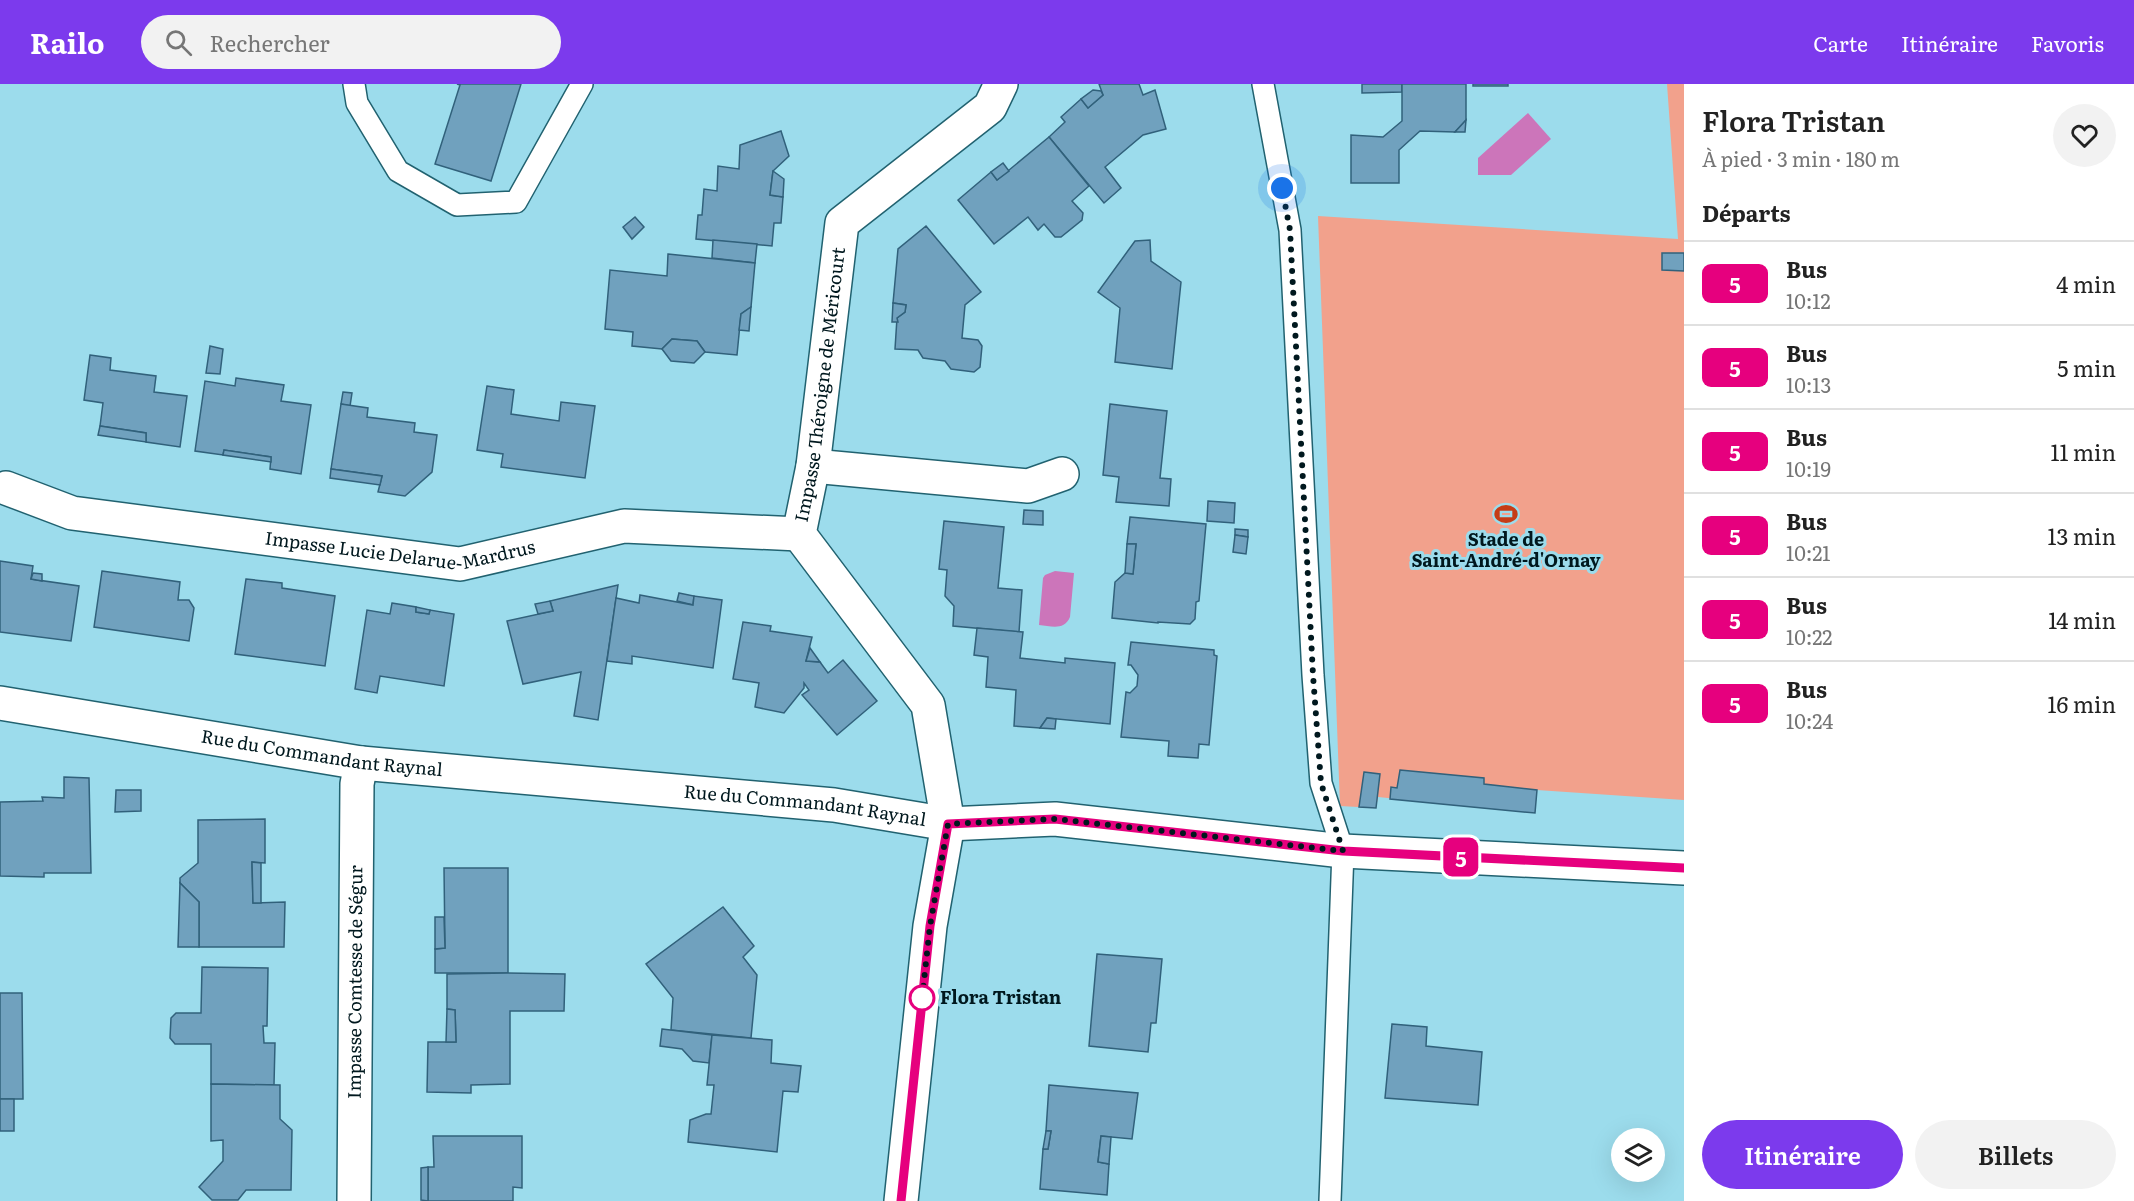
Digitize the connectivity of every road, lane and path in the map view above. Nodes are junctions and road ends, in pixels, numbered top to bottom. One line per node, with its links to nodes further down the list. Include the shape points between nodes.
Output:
1 (354, 84): 2 (lane, via 357,103 398,171 457,205 516,202)
2 (582, 84)
3 (1001, 84): 5 (street, Impasse Théroigne de Méricourt, via 990,107 842,223)
4 (1263, 84): 12 (lane, via 1290,230 1321,783)
5 (813, 466): 6 (street, via 1028,486); 8 (street, Impasse Théroigne de Méricourt)
6 (1062, 474)
7 (6, 488): 8 (street, Impasse Lucie Delarue-Mardrus, via 72,513 460,564 624,526)
8 (799, 534): 11 (street, Impasse Théroigne de Méricourt, via 928,705)
9 (0, 703): 10 (street, Rue du Commandant Raynal)
10 (361, 763): 11 (street, Rue du Commandant Raynal, via 834,805); 14 (street, Impasse Comtesse de Ségur, via 357,784)
11 (948, 824): 12 (street, Rue du Commandant Raynal, via 1055,819); 15 (street, Impasse Théroigne de Méricourt, via 930,926)
12 (1343, 851): 13 (street, Rue du Commandant Raynal); 16 (lane)
13 (1684, 868)
14 (354, 1201)
15 (901, 1201)
16 (1330, 1201)

